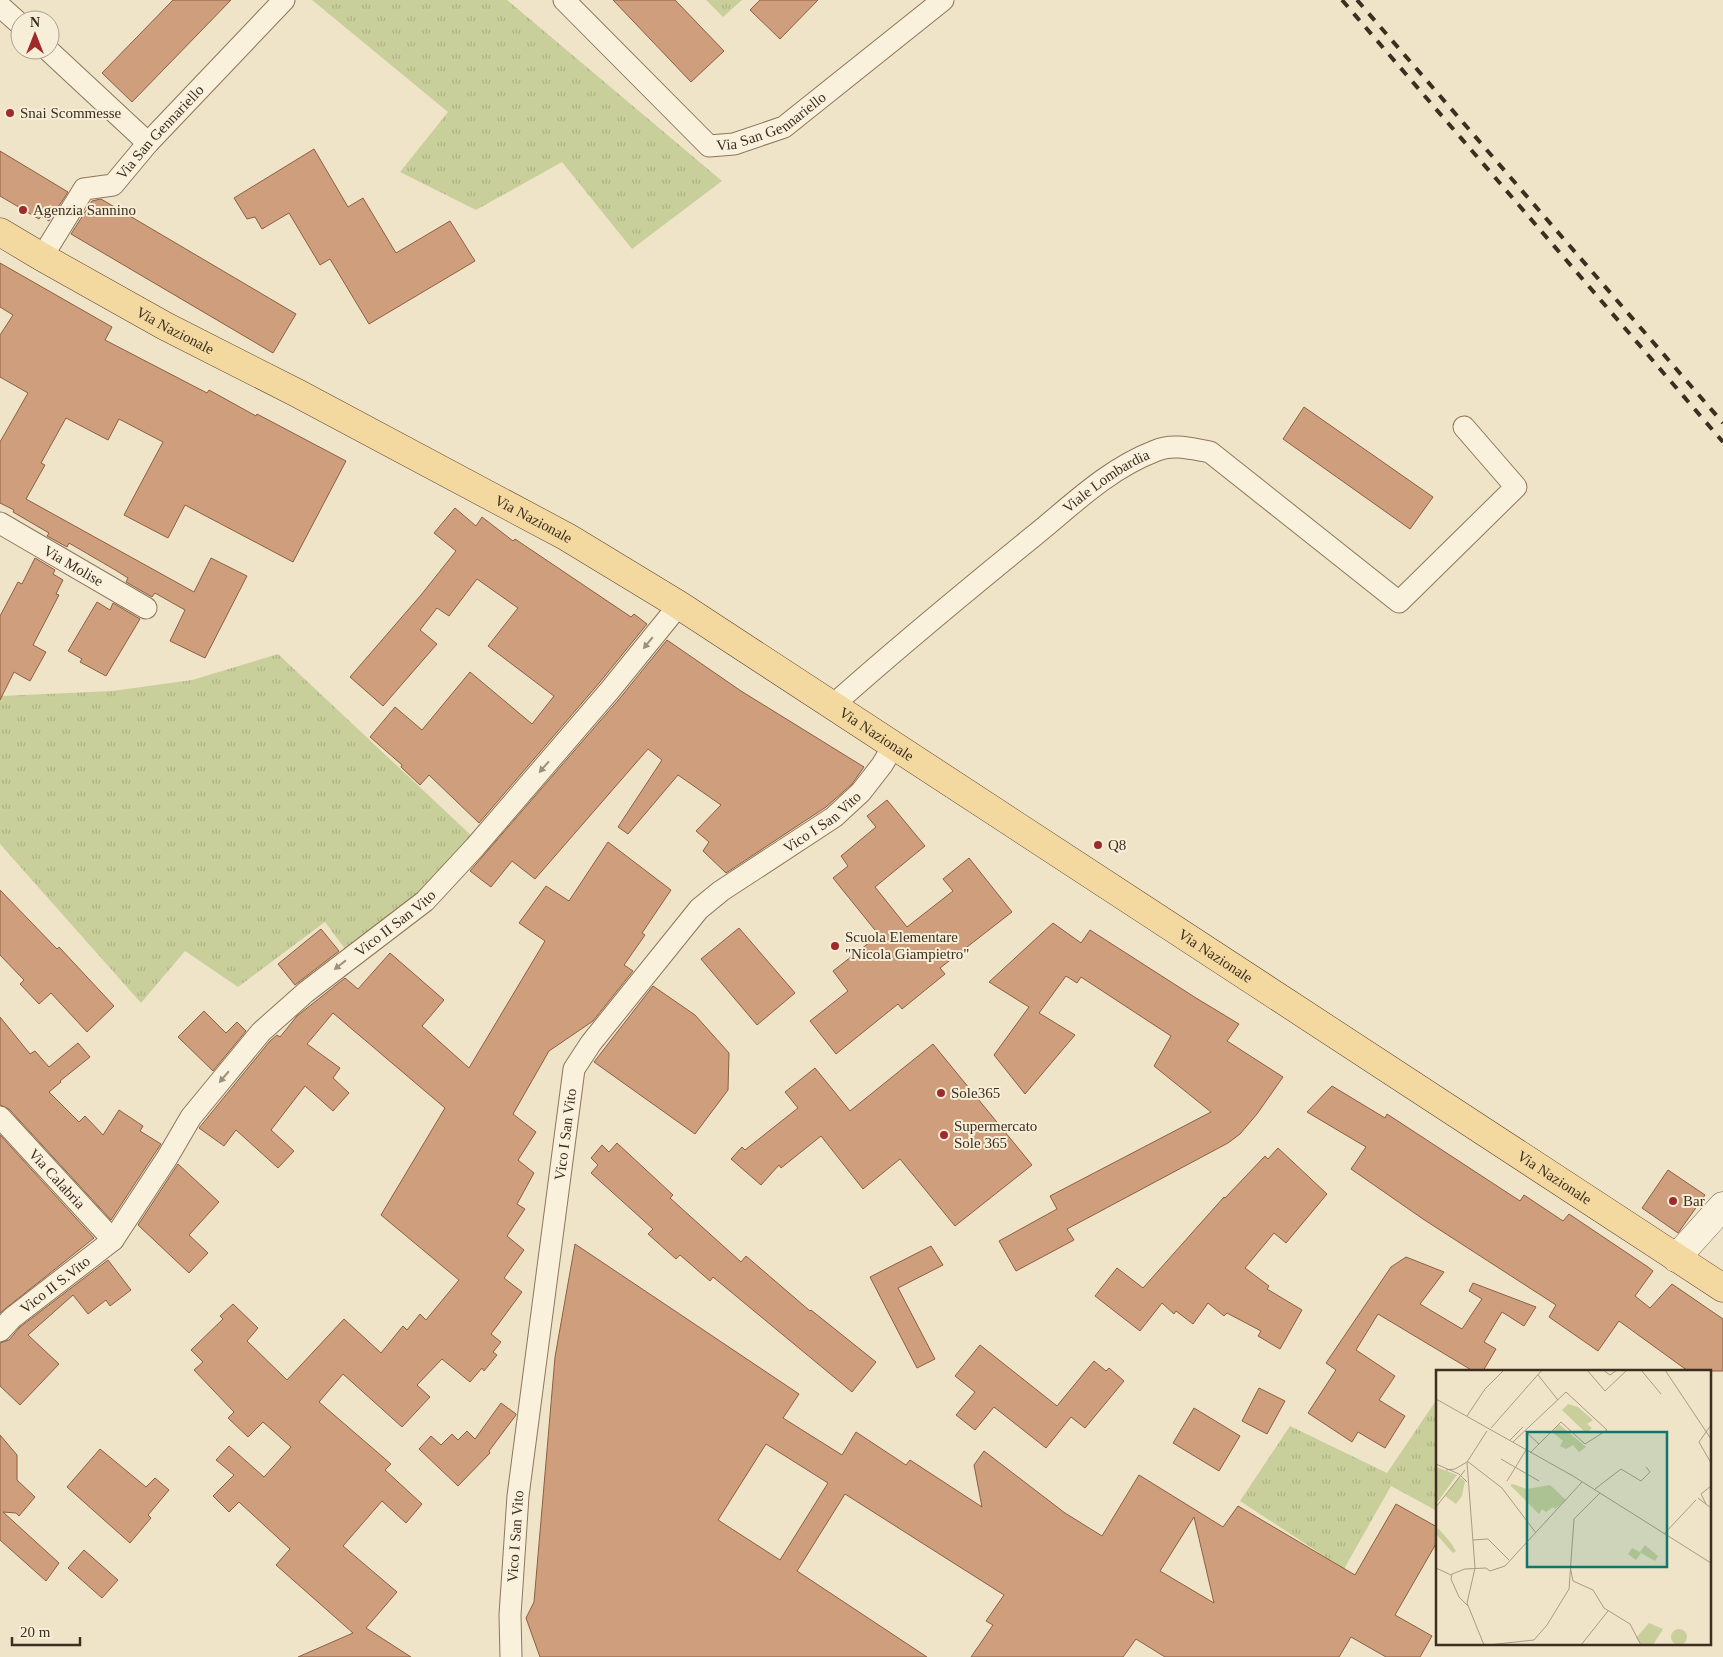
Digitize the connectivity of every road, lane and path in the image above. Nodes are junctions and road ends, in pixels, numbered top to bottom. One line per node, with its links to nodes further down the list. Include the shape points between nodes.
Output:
1 (284, 0): 7 (street, Via San Gennariello)
2 (564, 0): 3 (street, Via San Gennariello, via 709,146 734,144 784,128)
3 (943, 0)
4 (0, 6): 5 (street)
5 (10, 15)
6 (59, 60): 7 (street)
7 (148, 143): 9 (street, Via San Gennariello, via 113,185 84,189)
8 (0, 232): 9 (main road, Via Nazionale)
9 (42, 257): 12 (main road, Via Nazionale, via 165,326 566,537)
10 (1464, 427): 14 (street, Viale Lombardia, via 1516,487 1399,602 1210,452 1180,446 1156,450 1092,486)
11 (0, 523): 13 (street, Via Molise)
12 (679, 605): 14 (main road, Via Nazionale); 18 (street, Vico II San Vito, one-way to 18, via 604,698 425,901 306,992 261,1032 191,1117)
13 (146, 608)
14 (832, 706): 15 (main road, Via Nazionale)
15 (894, 745): 19 (main road, Via Nazionale); 22 (street, Vico I San Vito, via 862,792 834,817 699,909 591,1043 574,1069 518,1496)
16 (0, 1117): 18 (street, Via Calabria)
17 (1723, 1206): 19 (street)
18 (113, 1240): 21 (street, Vico II S.Vito, via 12,1318)
19 (1676, 1258): 20 (main road, Via Nazionale)
20 (1723, 1288)
21 (0, 1331)
22 (510, 1615): 23 (street, Vico I San Vito); 24 (street)
23 (511, 1657)
24 (524, 1657)

